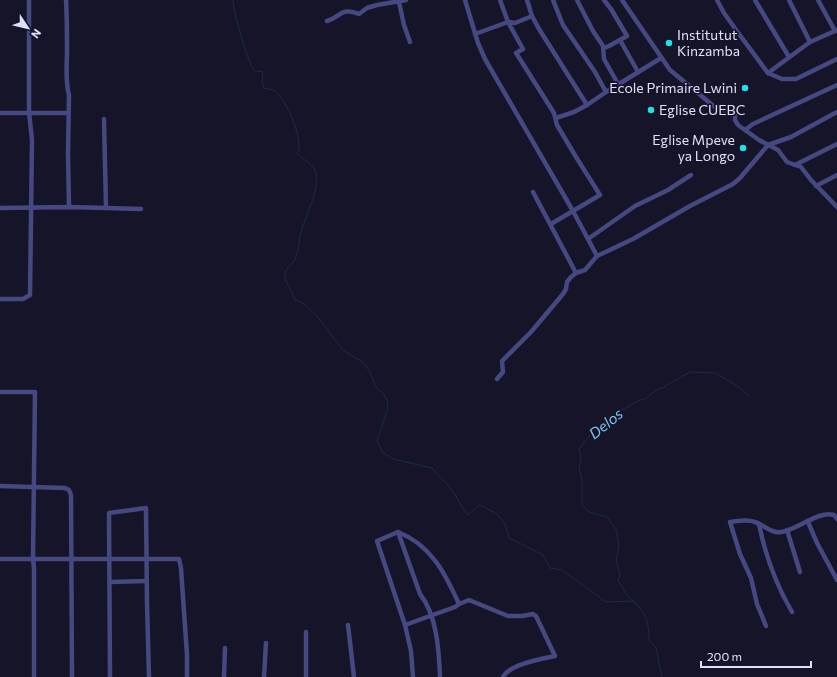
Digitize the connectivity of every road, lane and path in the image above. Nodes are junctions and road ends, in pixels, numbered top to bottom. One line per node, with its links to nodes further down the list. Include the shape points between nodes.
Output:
1 (29, 0): 33 (street)
2 (66, 0): 36 (street, via 67,88 70,96)
3 (466, 0): 19 (street)
4 (500, 0): 17 (street)
5 (527, 0): 15 (street)
6 (553, 0): 31 (street, via 563,25)
7 (577, 0): 23 (street)
8 (604, 0): 20 (street, via 627,36)
9 (622, 0): 25 (street)
10 (717, 0): 28 (street)
11 (755, 0): 24 (street)
12 (789, 0): 22 (street)
13 (818, 0): 18 (street)
14 (403, 1): 16 (street, via 376,5 359,14 350,10 344,11); 21 (street, via 404,25)
15 (532, 16): 17 (street, via 515,23); 32 (street)
16 (327, 21)
17 (508, 22): 19 (street); 37 (street, via 523,49 516,52)
18 (836, 31): 22 (street)
19 (475, 34): 53 (street, via 485,59)
20 (620, 40): 23 (street); 27 (street)
21 (410, 42)
22 (810, 42): 24 (street)
23 (604, 48): 29 (street, via 604,59)
24 (790, 57): 28 (street)
25 (661, 58): 27 (street); 39 (street, via 670,70 722,113 735,112 736,123)
26 (837, 59): 28 (street, via 796,79 782,79)
27 (638, 72): 29 (street)
28 (768, 72)
29 (618, 84): 31 (street)
30 (837, 85): 39 (street)
31 (606, 92): 32 (street)
32 (587, 105): 37 (street)
33 (29, 112): 35 (street); 36 (street); 48 (street, via 32,140)
34 (837, 112): 41 (street, via 791,137)
35 (0, 113)
36 (68, 113): 49 (street)
37 (556, 118): 53 (street, via 557,125 600,195)
38 (104, 119): 51 (street)
39 (745, 130): 41 (street)
40 (837, 144): 42 (street)
41 (768, 145): 42 (street, via 778,150 787,162); 56 (street, via 733,184)
42 (795, 165): 45 (street, via 801,167)
43 (837, 174): 45 (street)
44 (691, 175): 55 (street, via 635,206)
45 (816, 186): 47 (street)
46 (533, 192): 54 (street)
47 (836, 205)
48 (31, 207): 49 (street); 50 (street); 58 (street, via 30,295 23,299)
49 (69, 207): 51 (street)
50 (0, 208)
51 (106, 208): 52 (street)
52 (141, 209)
53 (574, 211): 54 (street); 55 (street)
54 (551, 224): 57 (street)
55 (588, 239): 56 (street)
56 (597, 256): 57 (street, via 585,270)
57 (576, 273): 59 (street, via 531,332 502,361 503,372)
58 (0, 299)
59 (497, 379)
60 (0, 392): 62 (street, via 35,392)
61 (0, 486): 62 (street)
62 (34, 487): 68 (street); 69 (street, via 69,490)
63 (837, 519): 64 (street, via 831,514)
64 (808, 522): 66 (street); 75 (street)
65 (759, 524): 66 (street, via 778,532); 78 (street, via 768,557); 82 (street, via 743,520 730,522)
66 (787, 530): 73 (street)
67 (398, 532): 77 (street, via 431,554 447,578); 79 (street, via 420,594); 81 (street, via 377,541)
68 (33, 558): 69 (street); 72 (street); 86 (street)
69 (71, 558): 70 (street); 87 (street)
70 (109, 558): 71 (street); 71 (street, via 109,513 146,508); 76 (street)
71 (146, 558): 74 (street); 90 (street, via 179,559 182,568)
72 (0, 559)
73 (800, 572)
74 (146, 580): 76 (street); 89 (street)
75 (837, 580)
76 (110, 582): 88 (street)
77 (459, 604): 79 (street); 97 (street, via 469,600 503,615 536,616 555,656 526,663 509,670)
78 (792, 612)
79 (432, 616): 81 (street); 96 (street)
80 (348, 625): 94 (street)
81 (405, 625): 95 (street)
82 (766, 626)
83 (306, 632): 93 (street)
84 (266, 643): 92 (street)
85 (225, 648): 91 (street)
86 (34, 677)
87 (72, 677)
88 (110, 677)
89 (149, 677)
90 (187, 677)
91 (224, 677)
92 (264, 677)
93 (306, 677)
94 (354, 677)
95 (413, 677)
96 (440, 677)
97 (503, 677)

